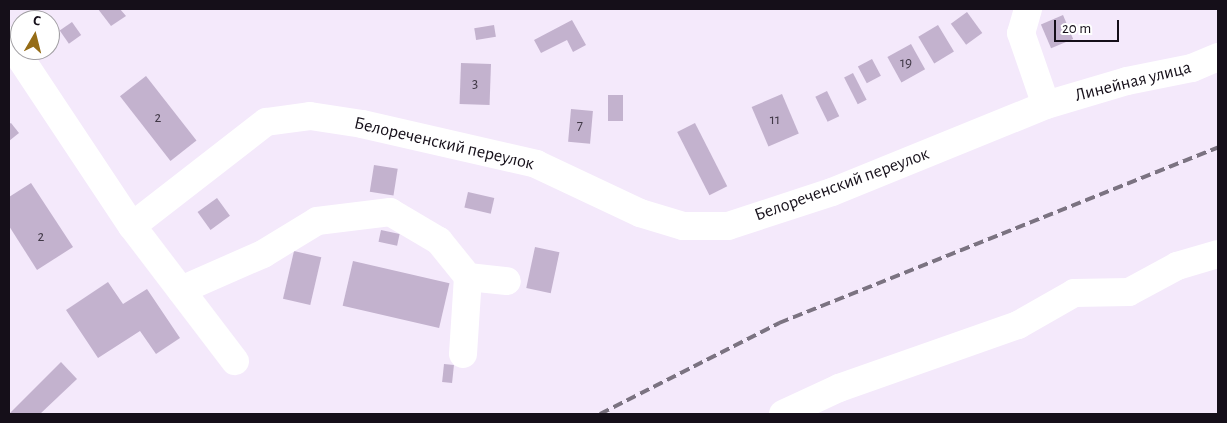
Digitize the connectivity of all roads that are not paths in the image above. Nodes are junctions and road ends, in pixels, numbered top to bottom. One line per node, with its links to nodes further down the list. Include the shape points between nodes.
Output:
1 (1028, 9): 4 (street, via 1021,33)
2 (9, 42): 5 (street)
3 (1218, 57): 4 (street, Линейная улица, via 1192,68 1127,81)
4 (1046, 105): 5 (street, Белореченский переулок, via 832,192 728,226 683,226 640,213 536,164 362,124 310,116 266,122)
5 (132, 226): 9 (street)
6 (1218, 254): 12 (street, via 1176,266 1129,292 1074,293 1018,325 839,388)
7 (468, 277): 8 (street); 9 (street, via 439,241 390,212 317,221 263,254); 10 (street)
8 (507, 281)
9 (181, 290): 11 (street)
10 (463, 354)
11 (235, 361)
12 (783, 414)

